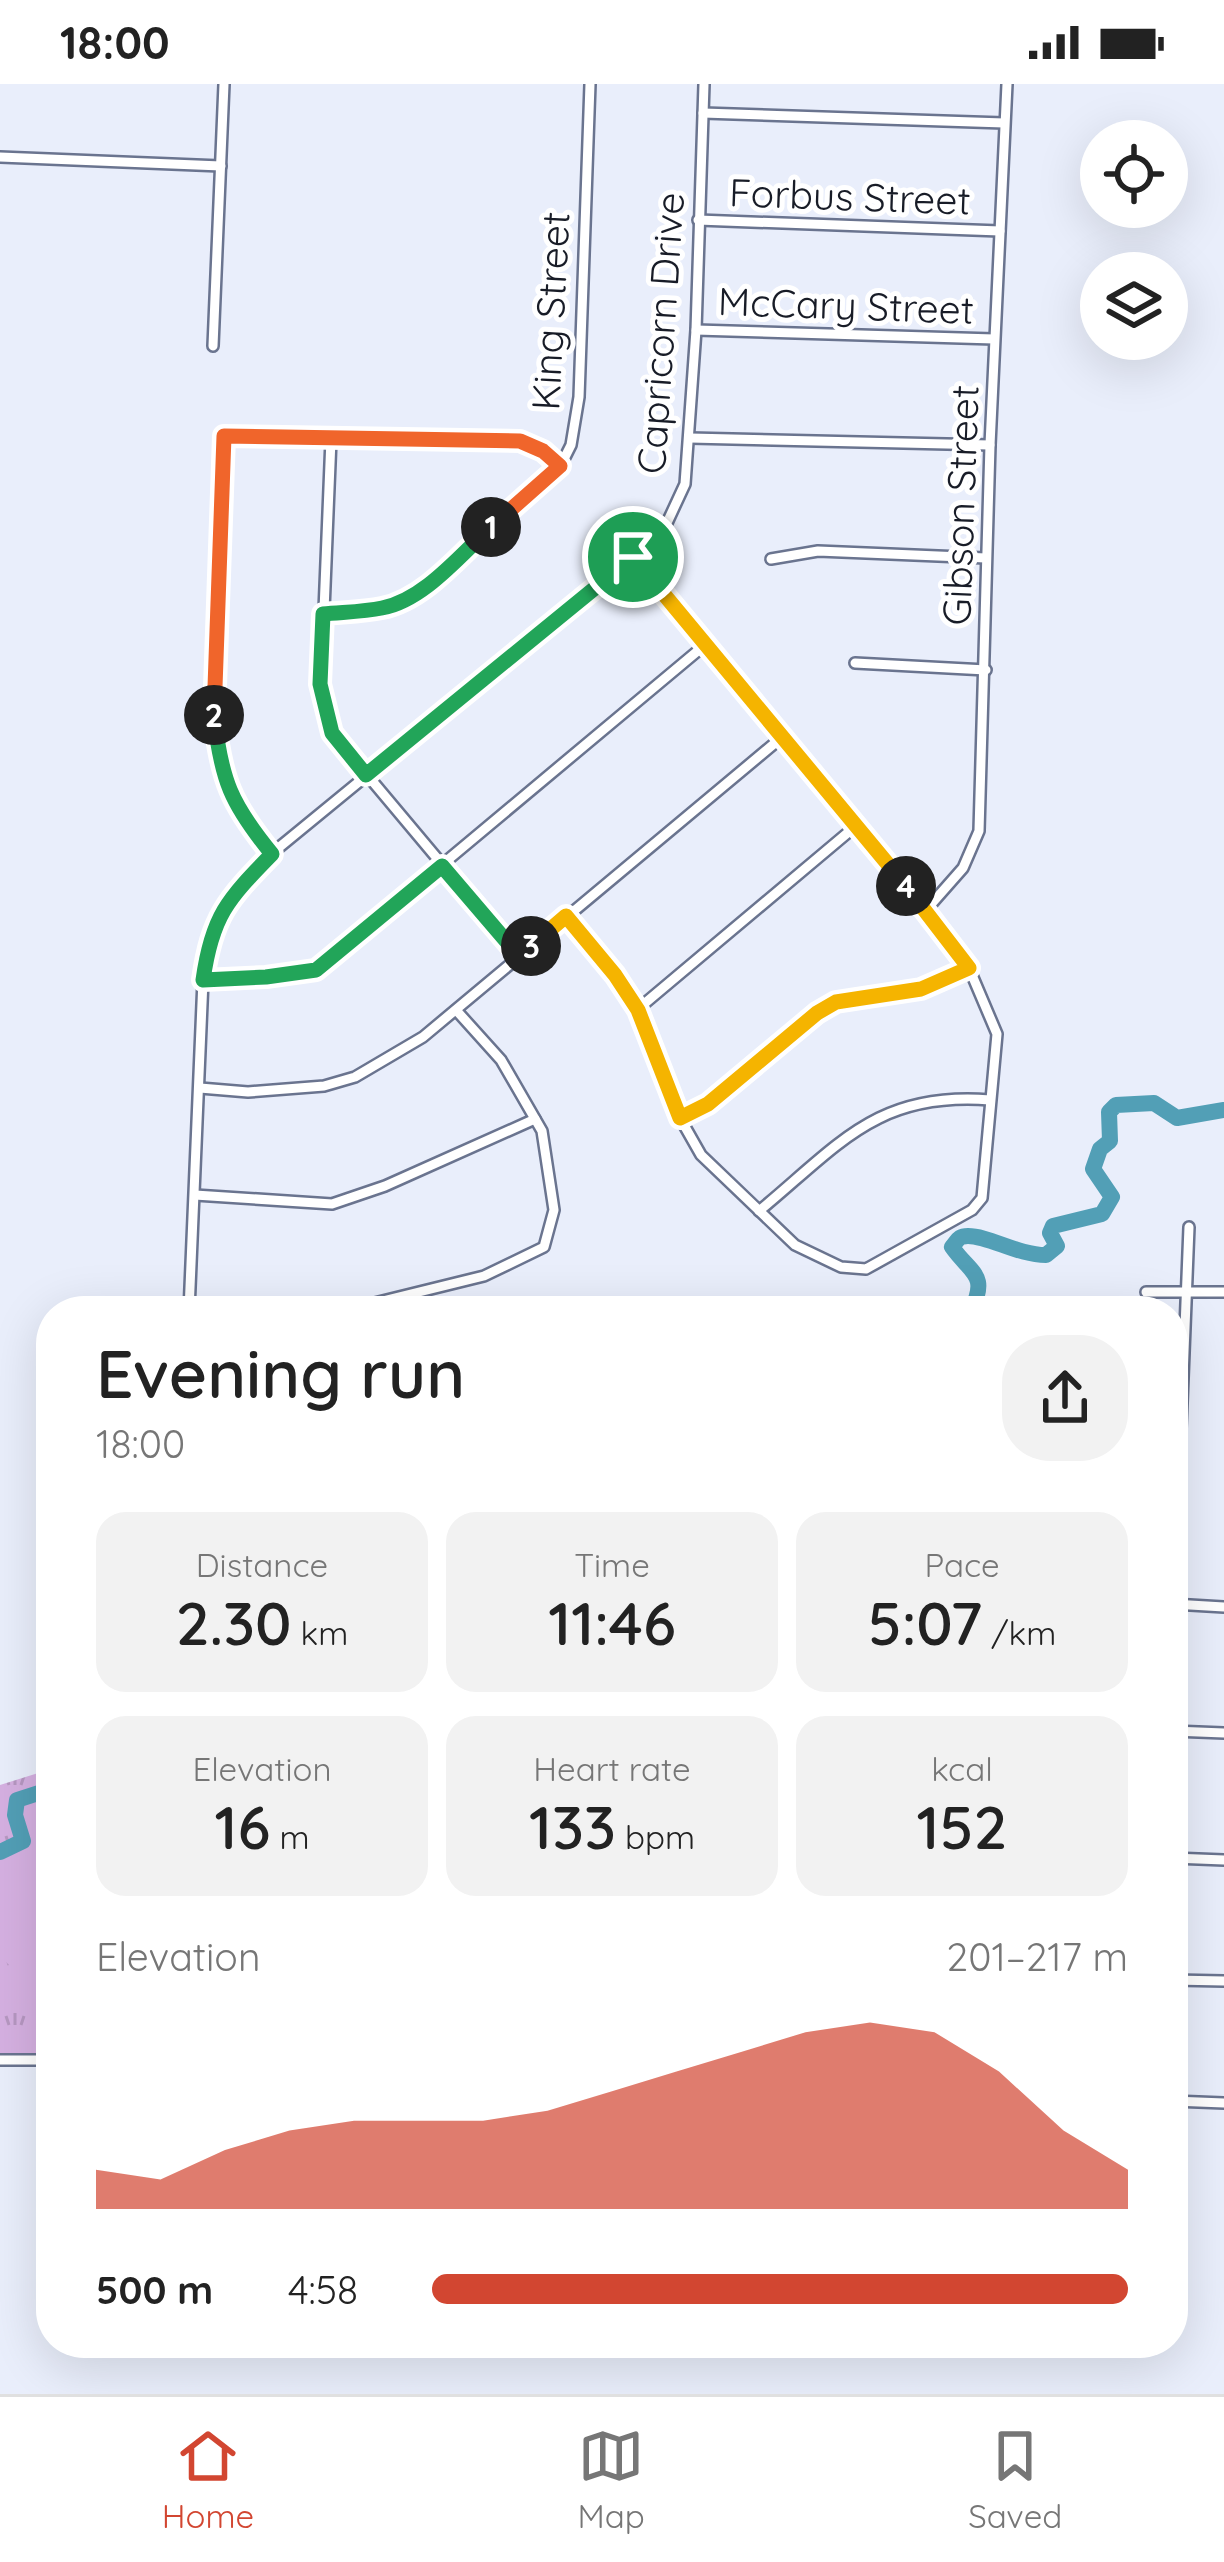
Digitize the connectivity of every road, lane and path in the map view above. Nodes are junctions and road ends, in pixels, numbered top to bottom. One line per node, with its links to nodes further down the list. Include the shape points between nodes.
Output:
1 (224, 84): 8 (street)
2 (590, 84): 17 (street, King Street, via 579,397)
3 (704, 84): 5 (street, Capricorn Drive)
4 (1007, 84): 6 (street, Gibson Street)
5 (704, 113): 6 (street); 9 (street, Capricorn Drive)
6 (1004, 123): 10 (street, Gibson Street)
7 (0, 157): 8 (street)
8 (221, 166): 13 (street)
9 (698, 220): 10 (street, Forbus Street); 11 (street, Capricorn Drive)
10 (1000, 231): 12 (street, Gibson Street)
11 (696, 330): 12 (street, McCary Street); 14 (street, Capricorn Drive)
12 (994, 339): 16 (street, Gibson Street)
13 (213, 346)
14 (690, 438): 16 (street); 18 (street, Capricorn Drive, via 685,484 666,525)
15 (332, 439): 17 (street, via 520,441); 21 (street); 28 (street, via 224,436 218,754 237,811)
16 (990, 445): 19 (street, Gibson Street)
17 (560, 466): 21 (street, King Street, via 418,591 385,608)
18 (633, 557): 22 (street); 26 (street, Capricorn Drive)
19 (986, 558): 20 (street, via 818,551); 24 (street, Gibson Street)
20 (771, 559)
21 (323, 614): 26 (street, via 320,684 332,733)
22 (706, 644): 25 (street); 29 (street)
23 (855, 663): 24 (street)
24 (986, 670): 30 (street, Gibson Street, via 979,831 964,868)
25 (781, 737): 27 (street); 31 (street)
26 (366, 775): 28 (street, Capricorn Drive); 29 (street)
27 (857, 825): 30 (street); 36 (street)
28 (272, 854): 34 (street, Capricorn Drive, via 229,898 209,938)
29 (442, 866): 32 (street); 34 (street, via 316,970)
30 (926, 910): 33 (street)
31 (566, 916): 32 (street); 36 (street)
32 (519, 956): 35 (street)
33 (969, 968): 38 (street, via 997,1034); 39 (street, via 921,989 836,1002)
34 (203, 980): 37 (street, Capricorn Drive)
35 (456, 1010): 37 (street, via 355,1078 248,1092); 40 (street, via 501,1060)
36 (638, 1010): 39 (street)
37 (200, 1088): 41 (street, Capricorn Drive)
38 (991, 1100): 42 (street, via 932,1101 861,1125); 42 (street, via 982,1198 866,1269 841,1267 795,1245)
39 (680, 1118): 42 (street, via 701,1155)
40 (535, 1119): 41 (street, via 332,1204); 48 (street, via 554,1210 544,1247 484,1276)
41 (195, 1195): 47 (street, Capricorn Drive)
42 (758, 1211)
43 (1189, 1227): 46 (street)
44 (1146, 1292): 46 (street)
45 (1224, 1292): 46 (street)
46 (1185, 1294)
47 (190, 1296)
48 (403, 1296)
49 (1188, 1605): 50 (street)
50 (1224, 1607)
51 (1188, 1732): 52 (street)
52 (1224, 1733)
53 (1188, 1859): 54 (street)
54 (1224, 1860)
55 (1188, 1980): 56 (street)
56 (1224, 1981)
57 (0, 2060): 58 (street)
58 (36, 2060)
59 (1188, 2102): 60 (street)
60 (1224, 2103)

